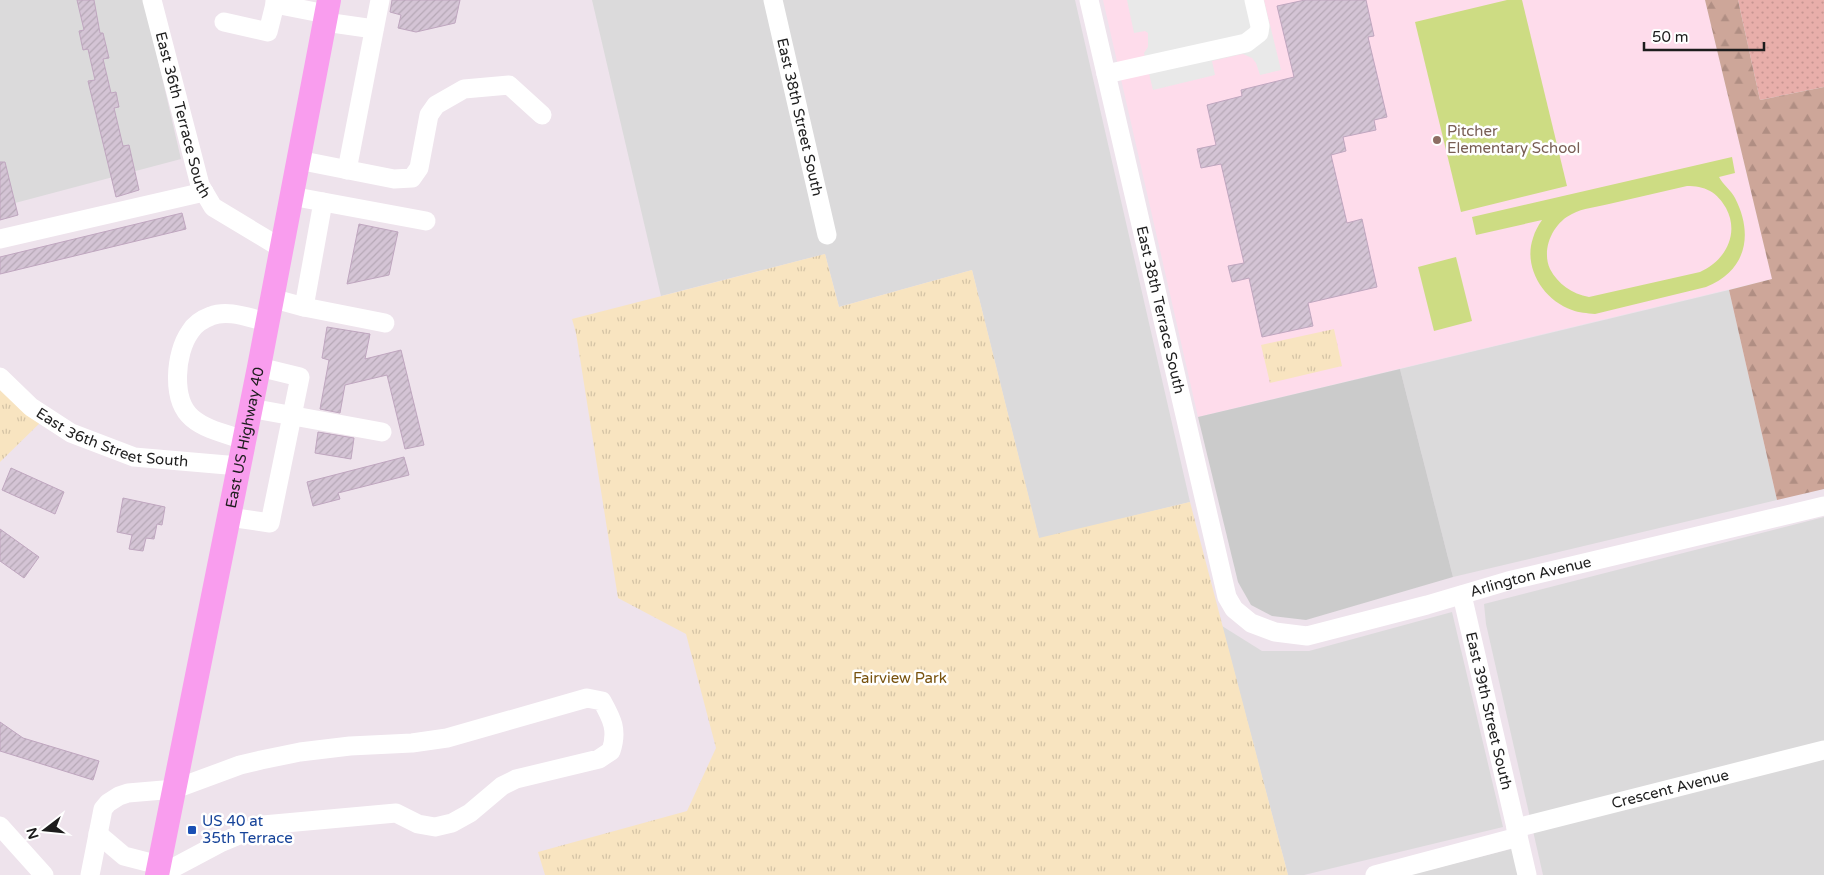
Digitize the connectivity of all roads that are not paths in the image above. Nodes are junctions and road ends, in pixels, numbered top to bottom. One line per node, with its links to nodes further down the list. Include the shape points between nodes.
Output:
1 (152, 0): 14 (street, East 36th Terrace South)
2 (380, 0): 9 (street)
3 (773, 0): 18 (street, East 38th Street South)
4 (1089, 0): 10 (street, East 38th Terrace South)
5 (1254, 0): 10 (street, via 1259,33 1246,43)
6 (275, 2): 7 (street); 8 (street, via 268,32)
7 (327, 12): 9 (street); 12 (main road, East US Highway 40)
8 (224, 22)
9 (374, 29): 13 (street)
10 (1106, 74): 35 (street, East 38th Terrace South, via 1226,597)
11 (542, 115): 13 (street, via 509,85 464,89 436,106 428,115 419,168 412,178 394,179)
12 (298, 160): 13 (street); 15 (main road, East US Highway 40)
13 (347, 170)
14 (204, 192): 19 (street); 20 (street, East 36th Terrace South, via 213,207)
15 (291, 196): 16 (street); 20 (main road, East US Highway 40)
16 (323, 202): 17 (street); 22 (street)
17 (426, 221)
18 (827, 235)
19 (0, 239)
20 (281, 248): 21 (main road, East US Highway 40)
21 (271, 298): 22 (street); 23 (main road, East US Highway 40)
22 (304, 307): 24 (street)
23 (267, 322): 25 (main road, East US Highway 40); 30 (street, via 224,313 211,316 189,333 180,357 177,385 182,403 192,419 207,428)
24 (385, 322)
25 (259, 367): 27 (main road, East US Highway 40); 28 (street, via 300,377)
26 (0, 378): 31 (street, East 36th Street South, via 32,407 71,433 134,457)
27 (250, 408): 28 (street); 30 (main road, East US Highway 40)
28 (291, 415): 29 (street); 33 (street, via 270,523)
29 (382, 432)
30 (244, 440): 31 (main road, East US Highway 40)
31 (239, 466): 33 (main road, East US Highway 40)
32 (1824, 506): 34 (street, Arlington Avenue, via 1508,581)
33 (229, 517): 37 (main road, East US Highway 40)
34 (1462, 595): 35 (street, Arlington Avenue, via 1307,636 1275,632 1251,623); 39 (street, East 39th Street South)
35 (1241, 615)
36 (1824, 750): 39 (street, Crescent Avenue)
37 (174, 789): 40 (street, via 128,793 114,799 103,809); 41 (main road, East US Highway 40); 41 (street, via 261,760 350,746 447,738 587,698 602,700 612,718 615,738 612,751 599,759 516,779 452,823 435,827 418,824 396,813 263,825)
38 (0, 826): 42 (street)
39 (1517, 832): 44 (street, Crescent Avenue); 45 (street, East 39th Street South)
40 (98, 834): 41 (street, via 124,856); 43 (street)
41 (159, 872)
42 (44, 875)
43 (90, 875)
44 (1375, 875)
45 (1527, 875)

